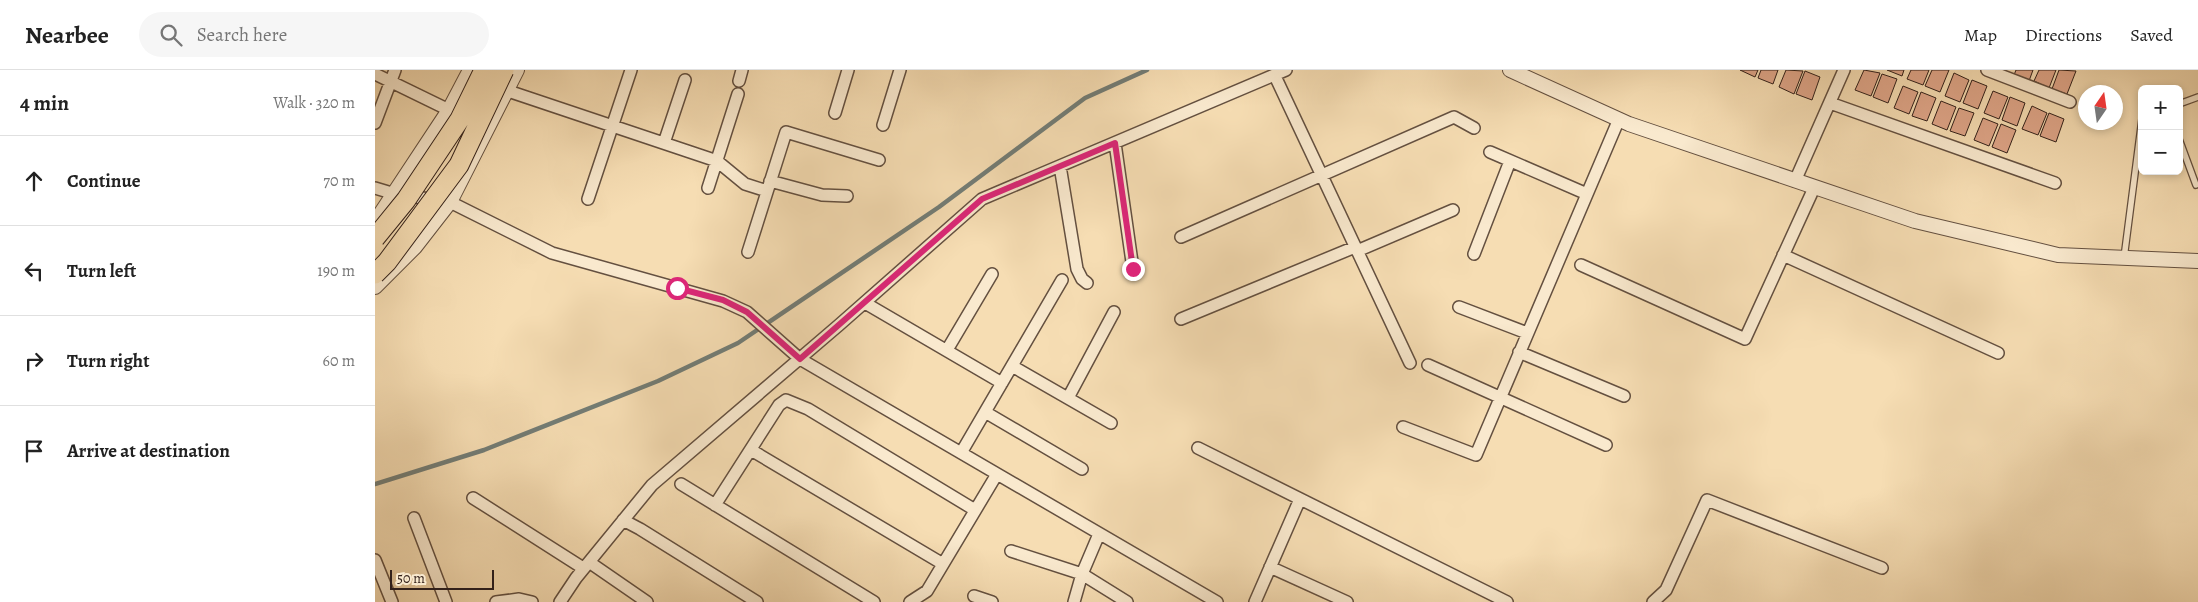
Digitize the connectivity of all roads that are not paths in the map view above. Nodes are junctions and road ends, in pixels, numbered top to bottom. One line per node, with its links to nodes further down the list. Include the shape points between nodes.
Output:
1 (470, 70): 22 (street)
2 (483, 70): 54 (highway, bridge, via 460,119 406,200)
3 (504, 70): 63 (highway, bridge, via 459,165)
4 (517, 70): 16 (street)
5 (631, 70): 27 (street)
6 (848, 70): 23 (street)
7 (900, 70): 26 (street)
8 (1286, 70): 14 (street)
9 (1510, 70): 24 (street)
10 (1843, 70): 20 (street)
11 (1987, 70): 19 (street)
12 (375, 74): 13 (street)
13 (393, 76): 22 (street); 25 (street)
14 (1275, 76): 31 (street); 38 (street)
15 (685, 80): 30 (street)
16 (508, 91): 27 (street); 50 (street)
17 (738, 94): 35 (street)
18 (2198, 97): 21 (lane)
19 (2070, 102)
20 (1830, 103): 39 (street); 40 (street)
21 (2183, 103)
22 (449, 110): 46 (street)
23 (835, 113)
24 (1619, 119): 39 (street); 47 (street)
25 (375, 123)
26 (883, 125)
27 (613, 126): 30 (street); 49 (street)
28 (1474, 128): 38 (street, via 1454,117)
29 (2141, 130): 59 (lane)
30 (664, 143): 35 (street)
31 (1115, 143): 37 (street); 62 (street)
32 (2183, 150): 41 (lane)
33 (1489, 152): 36 (street)
34 (879, 160): 42 (street, via 786,132)
35 (717, 161): 42 (street, via 745,184); 44 (street)
36 (1510, 161): 47 (street); 57 (street)
37 (1060, 166): 66 (street, via 1077,269); 68 (street, via 982,199)
38 (1322, 175): 53 (street); 55 (street)
39 (1795, 181): 45 (street)
40 (2055, 183)
41 (2196, 185)
42 (769, 186): 48 (street); 56 (street)
43 (375, 188): 46 (street)
44 (708, 188)
45 (1814, 188): 58 (street); 59 (street, via 1915,221 2058,255)
46 (395, 194): 50 (street); 52 (street)
47 (1587, 194): 72 (street)
48 (847, 196)
49 (588, 199)
50 (450, 202): 67 (street, via 415,246); 76 (street, via 552,253 723,300 747,312)
51 (1453, 210): 55 (street)
52 (375, 222)
53 (1181, 237)
54 (375, 238)
55 (1356, 249): 71 (street); 77 (street)
56 (748, 252)
57 (1474, 254)
58 (1783, 255): 61 (street, via 1745,339); 75 (street)
59 (2124, 258): 60 (street)
60 (2198, 261)
61 (1581, 265)
62 (1133, 269)
63 (375, 274)
64 (992, 274): 73 (street)
65 (1062, 280): 79 (street)
66 (1087, 283)
67 (375, 287)
68 (865, 303): 73 (street); 76 (street)
69 (1459, 307): 72 (street)
70 (1114, 312): 82 (street)
71 (1181, 319)
72 (1527, 334): 74 (street)
73 (947, 350): 80 (street)
74 (1519, 352): 81 (street); 83 (street)
75 (1998, 352)
76 (800, 359): 90 (street); 99 (street, via 652,485)
77 (1409, 363)
78 (1428, 365): 83 (street)
79 (1012, 366): 80 (street); 82 (street)
80 (1002, 384): 84 (street)
81 (1624, 396)
82 (1067, 398): 85 (street)
83 (1500, 398): 86 (street, via 1476,455); 87 (street)
84 (985, 412): 90 (street); 91 (street)
85 (1111, 423)
86 (1403, 427)
87 (1606, 445)
88 (1198, 448): 95 (street)
89 (751, 450): 96 (street); 97 (street, via 779,405 787,400 795,402); 103 (street)
90 (961, 453): 92 (street)
91 (1082, 469)
92 (997, 474): 97 (street); 100 (street)
93 (681, 484): 96 (street)
94 (473, 498): 104 (street)
95 (1300, 499): 105 (street); 124 (street)
96 (715, 505): 116 (street)
97 (975, 510): 103 (street)
98 (414, 518): 110 (street)
99 (623, 520): 104 (street); 115 (street)
100 (1099, 534): 107 (street); 121 (street)
101 (1011, 550): 107 (street)
102 (375, 560): 109 (street)
103 (943, 564): 117 (street, via 927,591)
104 (586, 565): 113 (street); 114 (street)
105 (1270, 567): 122 (street); 123 (street)
106 (1882, 568): 125 (street, via 1707,500 1666,590)
107 (1082, 574): 119 (street); 120 (street)
108 (974, 596): 118 (street)
109 (392, 602)
110 (446, 602)
111 (496, 602): 112 (street, via 519,599)
112 (532, 602)
113 (560, 602)
114 (647, 602)
115 (757, 602)
116 (874, 602)
117 (910, 602)
118 (991, 602)
119 (1074, 602)
120 (1127, 602)
121 (1217, 602)
122 (1255, 602)
123 (1347, 602)
124 (1507, 602)
125 (1653, 602)

